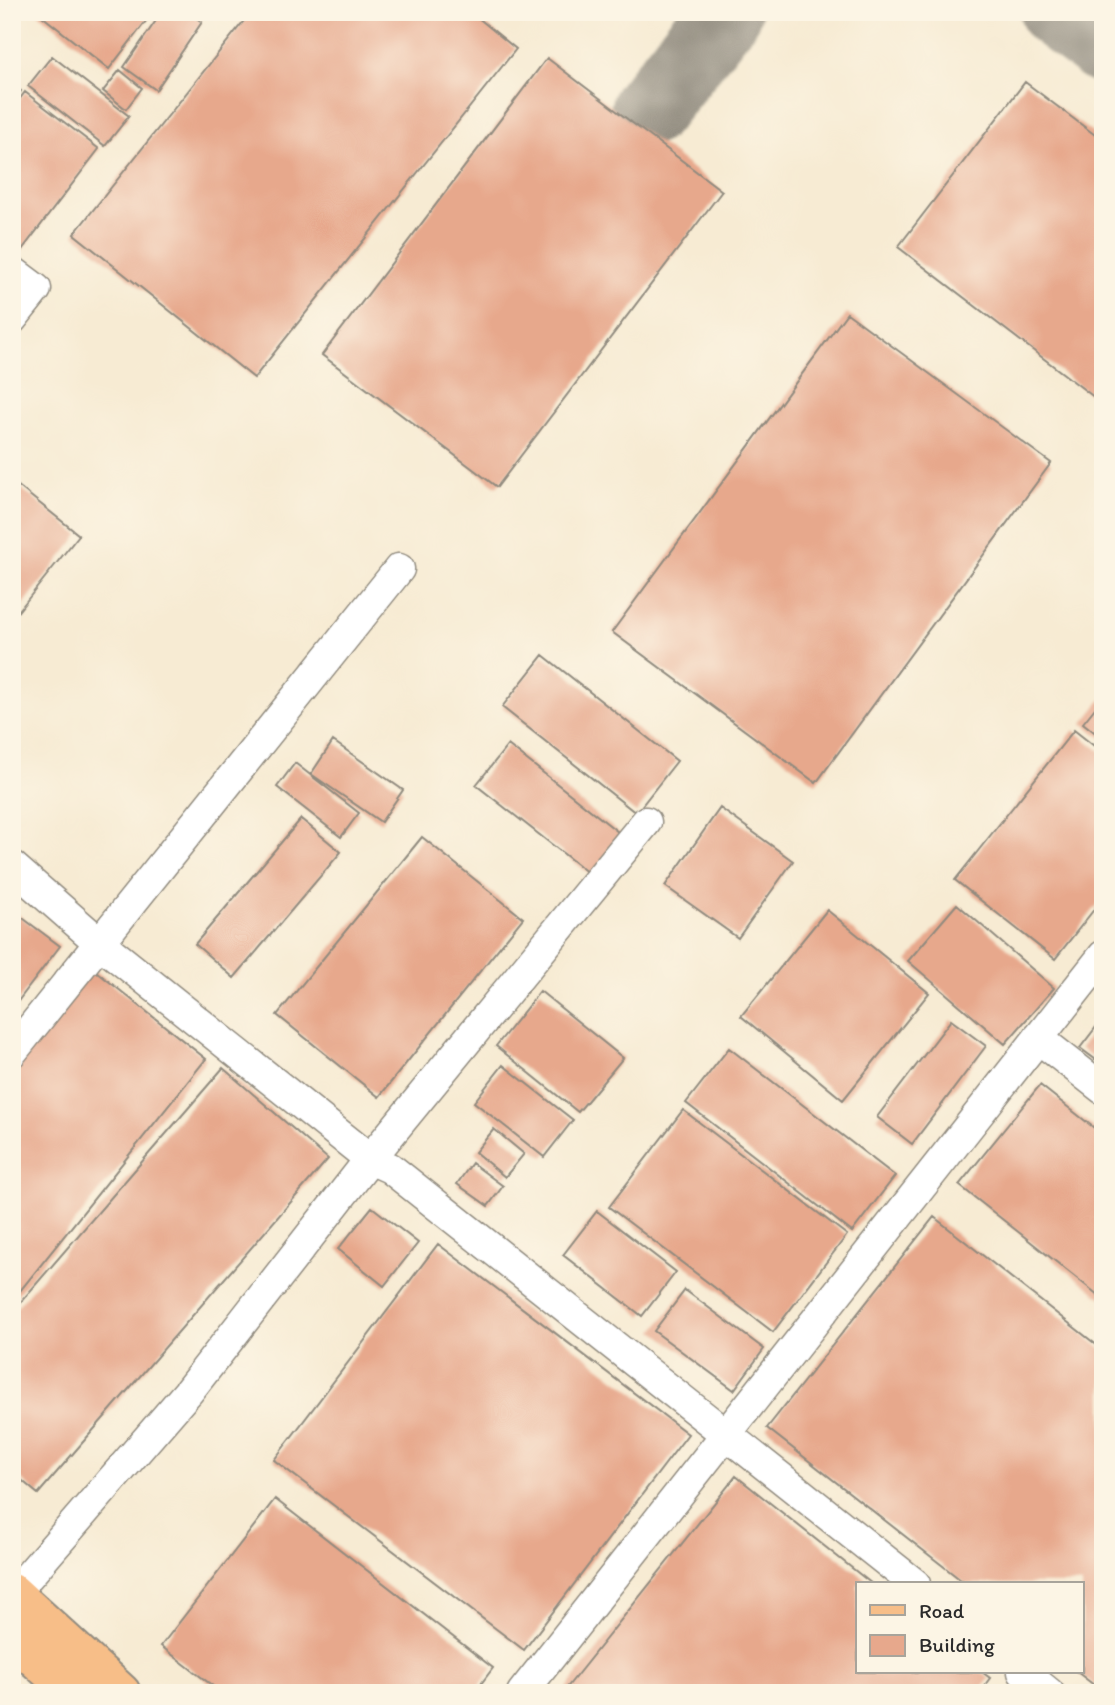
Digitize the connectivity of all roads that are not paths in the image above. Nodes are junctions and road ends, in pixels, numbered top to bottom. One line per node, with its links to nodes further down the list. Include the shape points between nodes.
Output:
1 (12, 271): 2 (lane, via 37,289)
2 (12, 320)
3 (399, 569): 6 (lane)
4 (646, 822): 11 (lane)
5 (12, 866): 6 (lane)
6 (101, 944): 9 (lane); 11 (lane)
7 (1103, 956): 8 (lane)
8 (1038, 1038): 10 (lane); 12 (lane)
9 (12, 1052)
10 (1103, 1089)
11 (370, 1159): 12 (lane, via 390,1168); 14 (lane, via 188,1392)
12 (726, 1431): 13 (lane); 19 (lane)
13 (913, 1582)
14 (13, 1594): 18 (main road)
15 (12, 1637): 17 (main road)
16 (1025, 1674): 20 (lane)
17 (74, 1693)
18 (121, 1693)
19 (522, 1693)
20 (1049, 1693)

